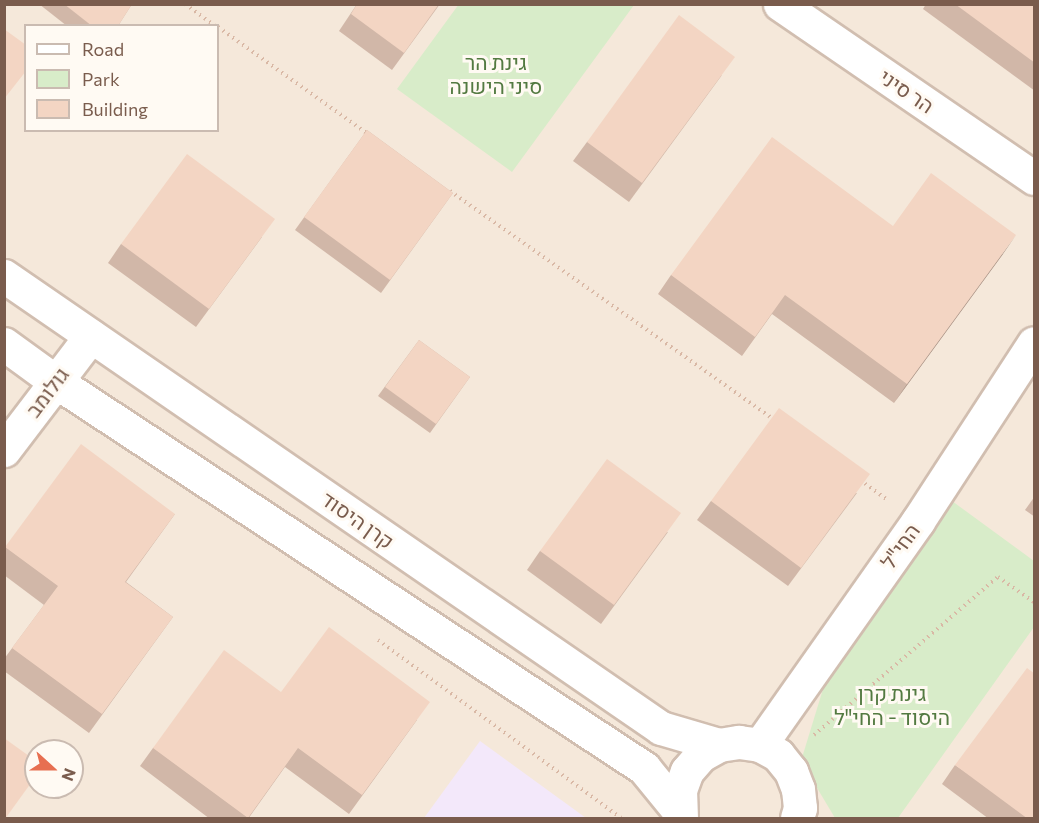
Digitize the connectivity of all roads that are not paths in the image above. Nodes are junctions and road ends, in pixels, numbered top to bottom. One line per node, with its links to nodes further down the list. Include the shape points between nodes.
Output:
1 (780, 4): 2 (street, הר סיני)
2 (1035, 178)
3 (4, 276): 4 (street, קרן היסוד)
4 (91, 336): 7 (street, גולומב); 10 (street, קרן היסוד, via 661,728)
5 (1035, 343): 9 (street, החי"ל, via 918,521)
6 (4, 344): 7 (street)
7 (55, 381): 8 (street, גולומב); 11 (street, via 644,768)
8 (4, 450)
9 (766, 735): 10 (street); 12 (street, via 791,771 798,789)
10 (719, 745): 11 (street, via 701,755 687,771 680,790)
11 (680, 815)
12 (800, 815)

